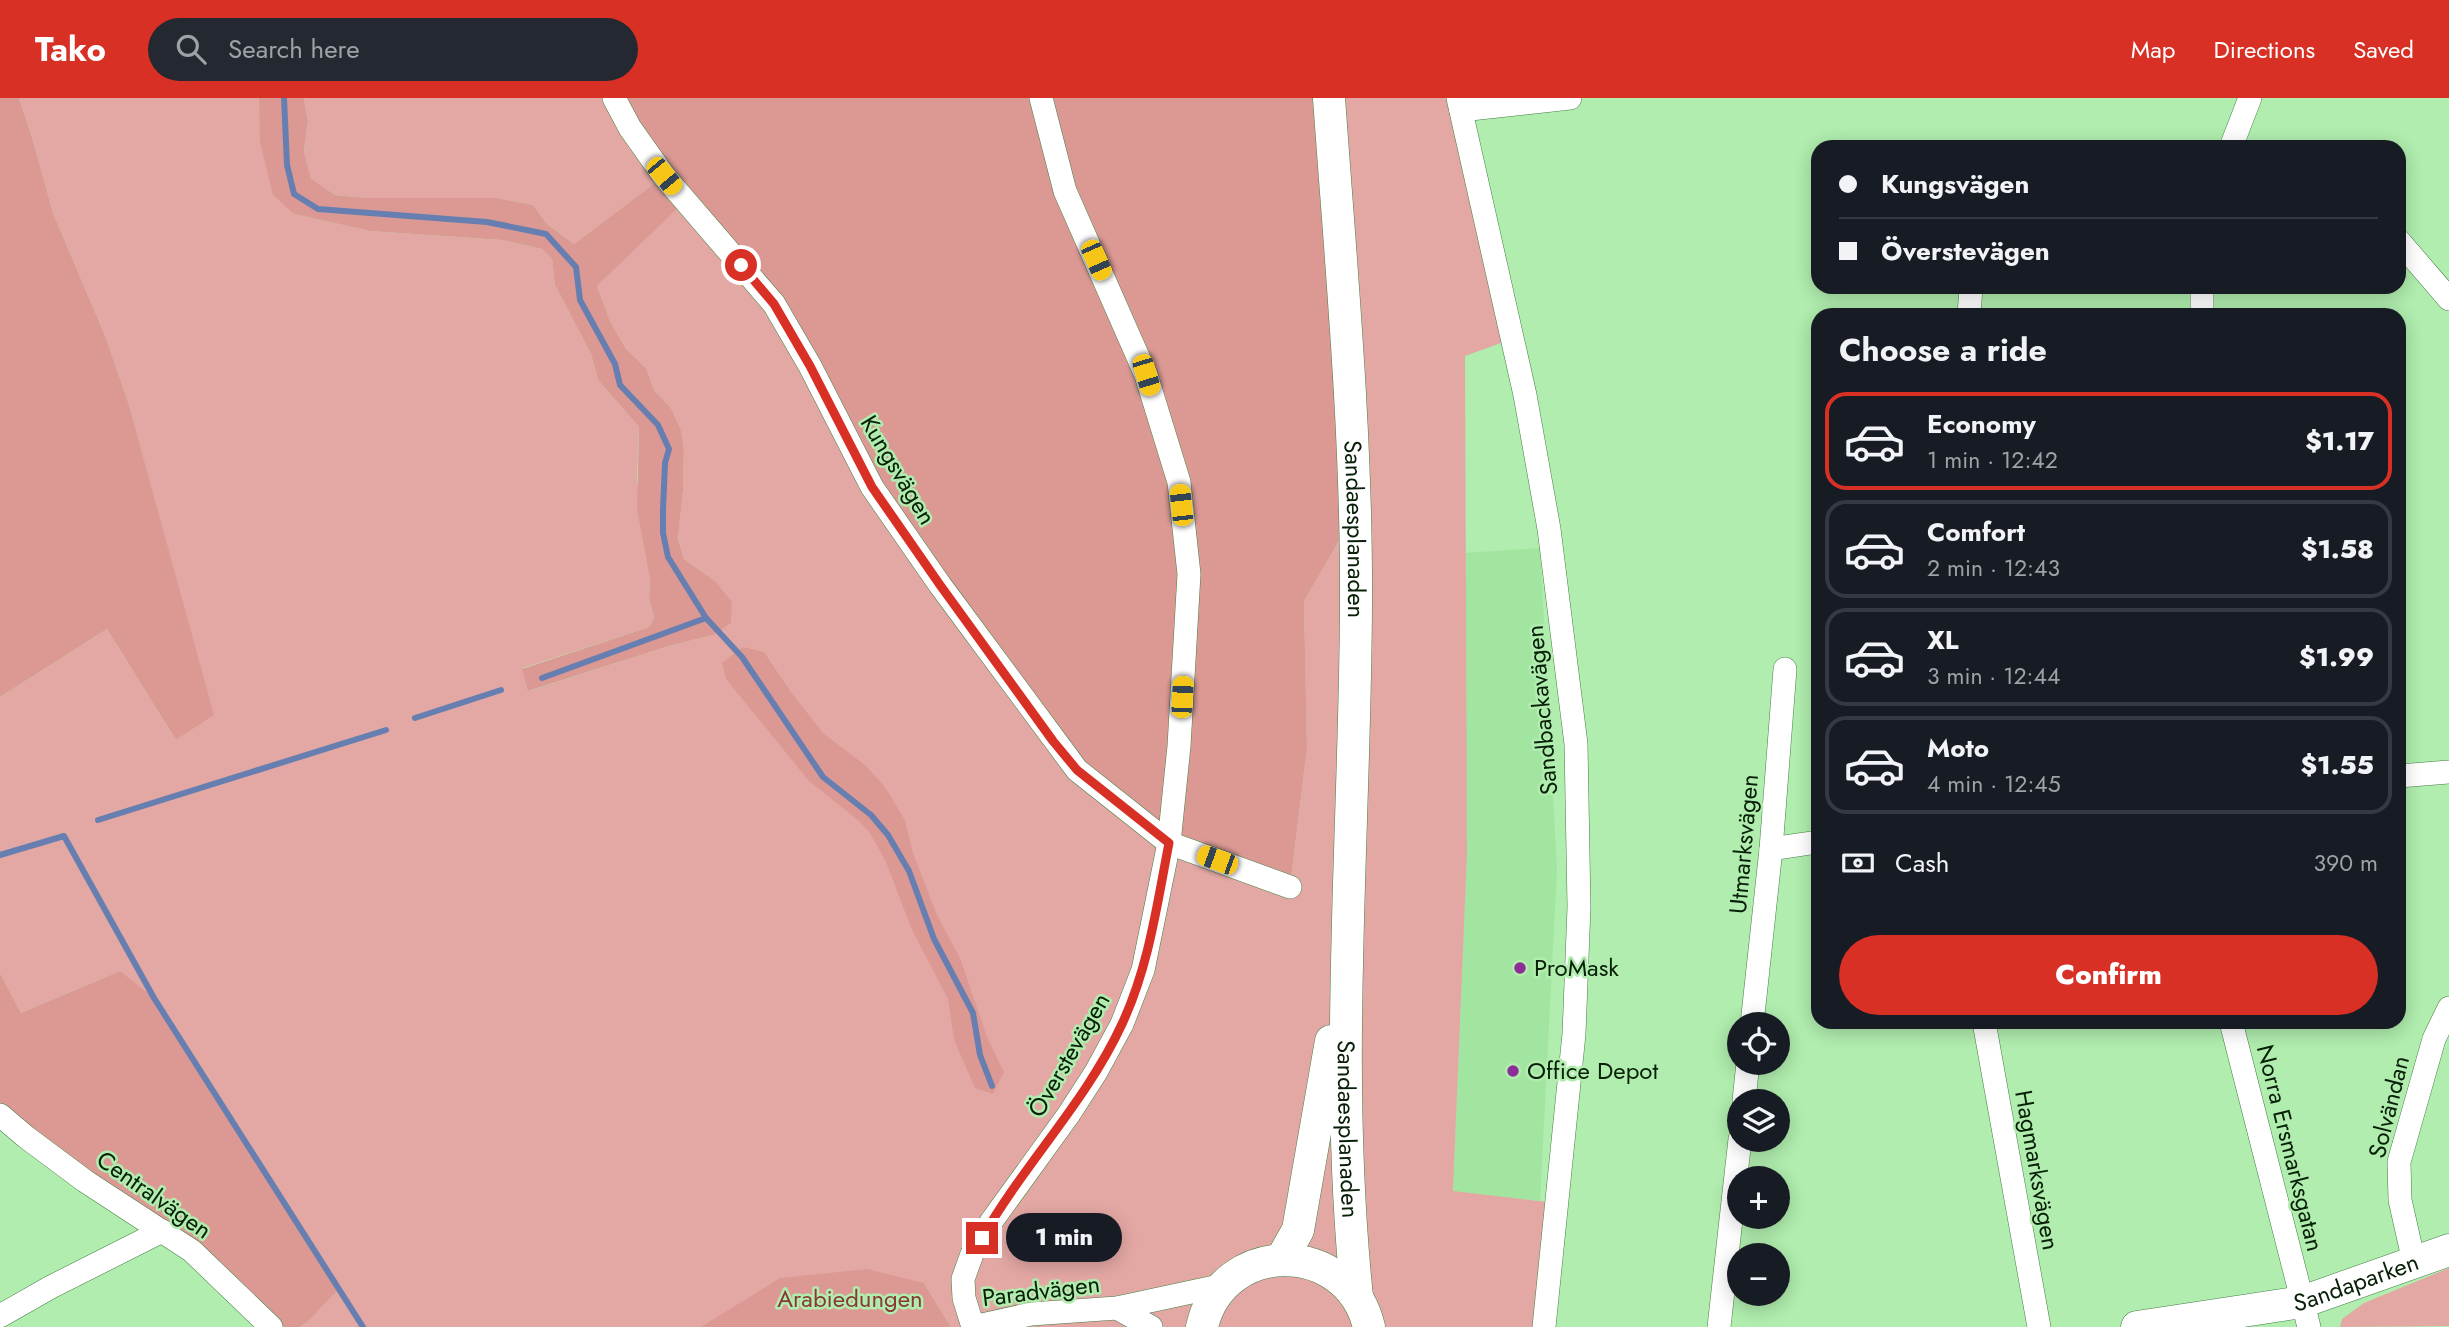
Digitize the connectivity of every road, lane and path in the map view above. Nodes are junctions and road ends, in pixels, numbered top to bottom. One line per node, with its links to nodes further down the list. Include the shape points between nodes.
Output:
1 (614, 98): 13 (street, Kungsvägen, via 664,176 774,304 872,487 1053,741 1077,770)
2 (1041, 98): 13 (street, Överstevägen, via 1065,191 1146,375 1179,482 1189,574)
3 (1329, 98): 17 (main road, Sandaesplanaden, via 1350,383 1356,602)
4 (1570, 98): 6 (street)
5 (2250, 98): 7 (street)
6 (1459, 104): 37 (street, Sandbackavägen, via 1528,409 1549,529 1576,744 1579,907 1574,1034)
7 (2237, 140)
8 (2406, 249): 9 (street)
9 (2449, 299)
10 (1785, 669): 15 (street, Utmarksvägen)
11 (2449, 772): 12 (street)
12 (2406, 775)
13 (1169, 843): 16 (street, Kungsvägen); 34 (street, Överstevägen, via 1143,970 1122,1024 1069,1114 972,1254 963,1279)
14 (1811, 843): 15 (street)
15 (1771, 849): 19 (street, Utmarksvägen)
16 (1290, 887)
17 (1346, 961): 26 (main road, Sandaesplanaden, via 1297,1230); 32 (main road, Sandaesplanaden, via 1347,1165)
18 (2449, 1009): 27 (street, Solvändan, via 2434,1039 2399,1163 2400,1200)
19 (1753, 1012)
20 (1985, 1029): 39 (street, Hagmarksvägen)
21 (2233, 1029): 30 (street, Norra Ersmarksgatan)
22 (0, 1115): 24 (street, Centralvägen, via 85,1181)
23 (1739, 1152): 38 (street)
24 (162, 1231): 31 (street); 33 (street, Centralvägen, via 192,1251)
25 (2449, 1250): 27 (main road, Sandaparken)
26 (1281, 1260): 28 (main road, via 1250,1267); 32 (main road, via 1312,1264 1339,1278)
27 (2414, 1262): 30 (main road, Sandaparken)
28 (1224, 1285): 29 (street, Paradvägen); 36 (main road)
29 (1116, 1308): 34 (street, Paradvägen, via 1031,1314); 35 (street, Paradvägen)
30 (2306, 1314): 40 (main road, Sandaparken)
31 (0, 1317)
32 (1367, 1319)
33 (271, 1327)
34 (973, 1327)
35 (1151, 1327)
36 (1202, 1327)
37 (1544, 1327)
38 (1719, 1327)
39 (2039, 1327)
40 (2137, 1327)

